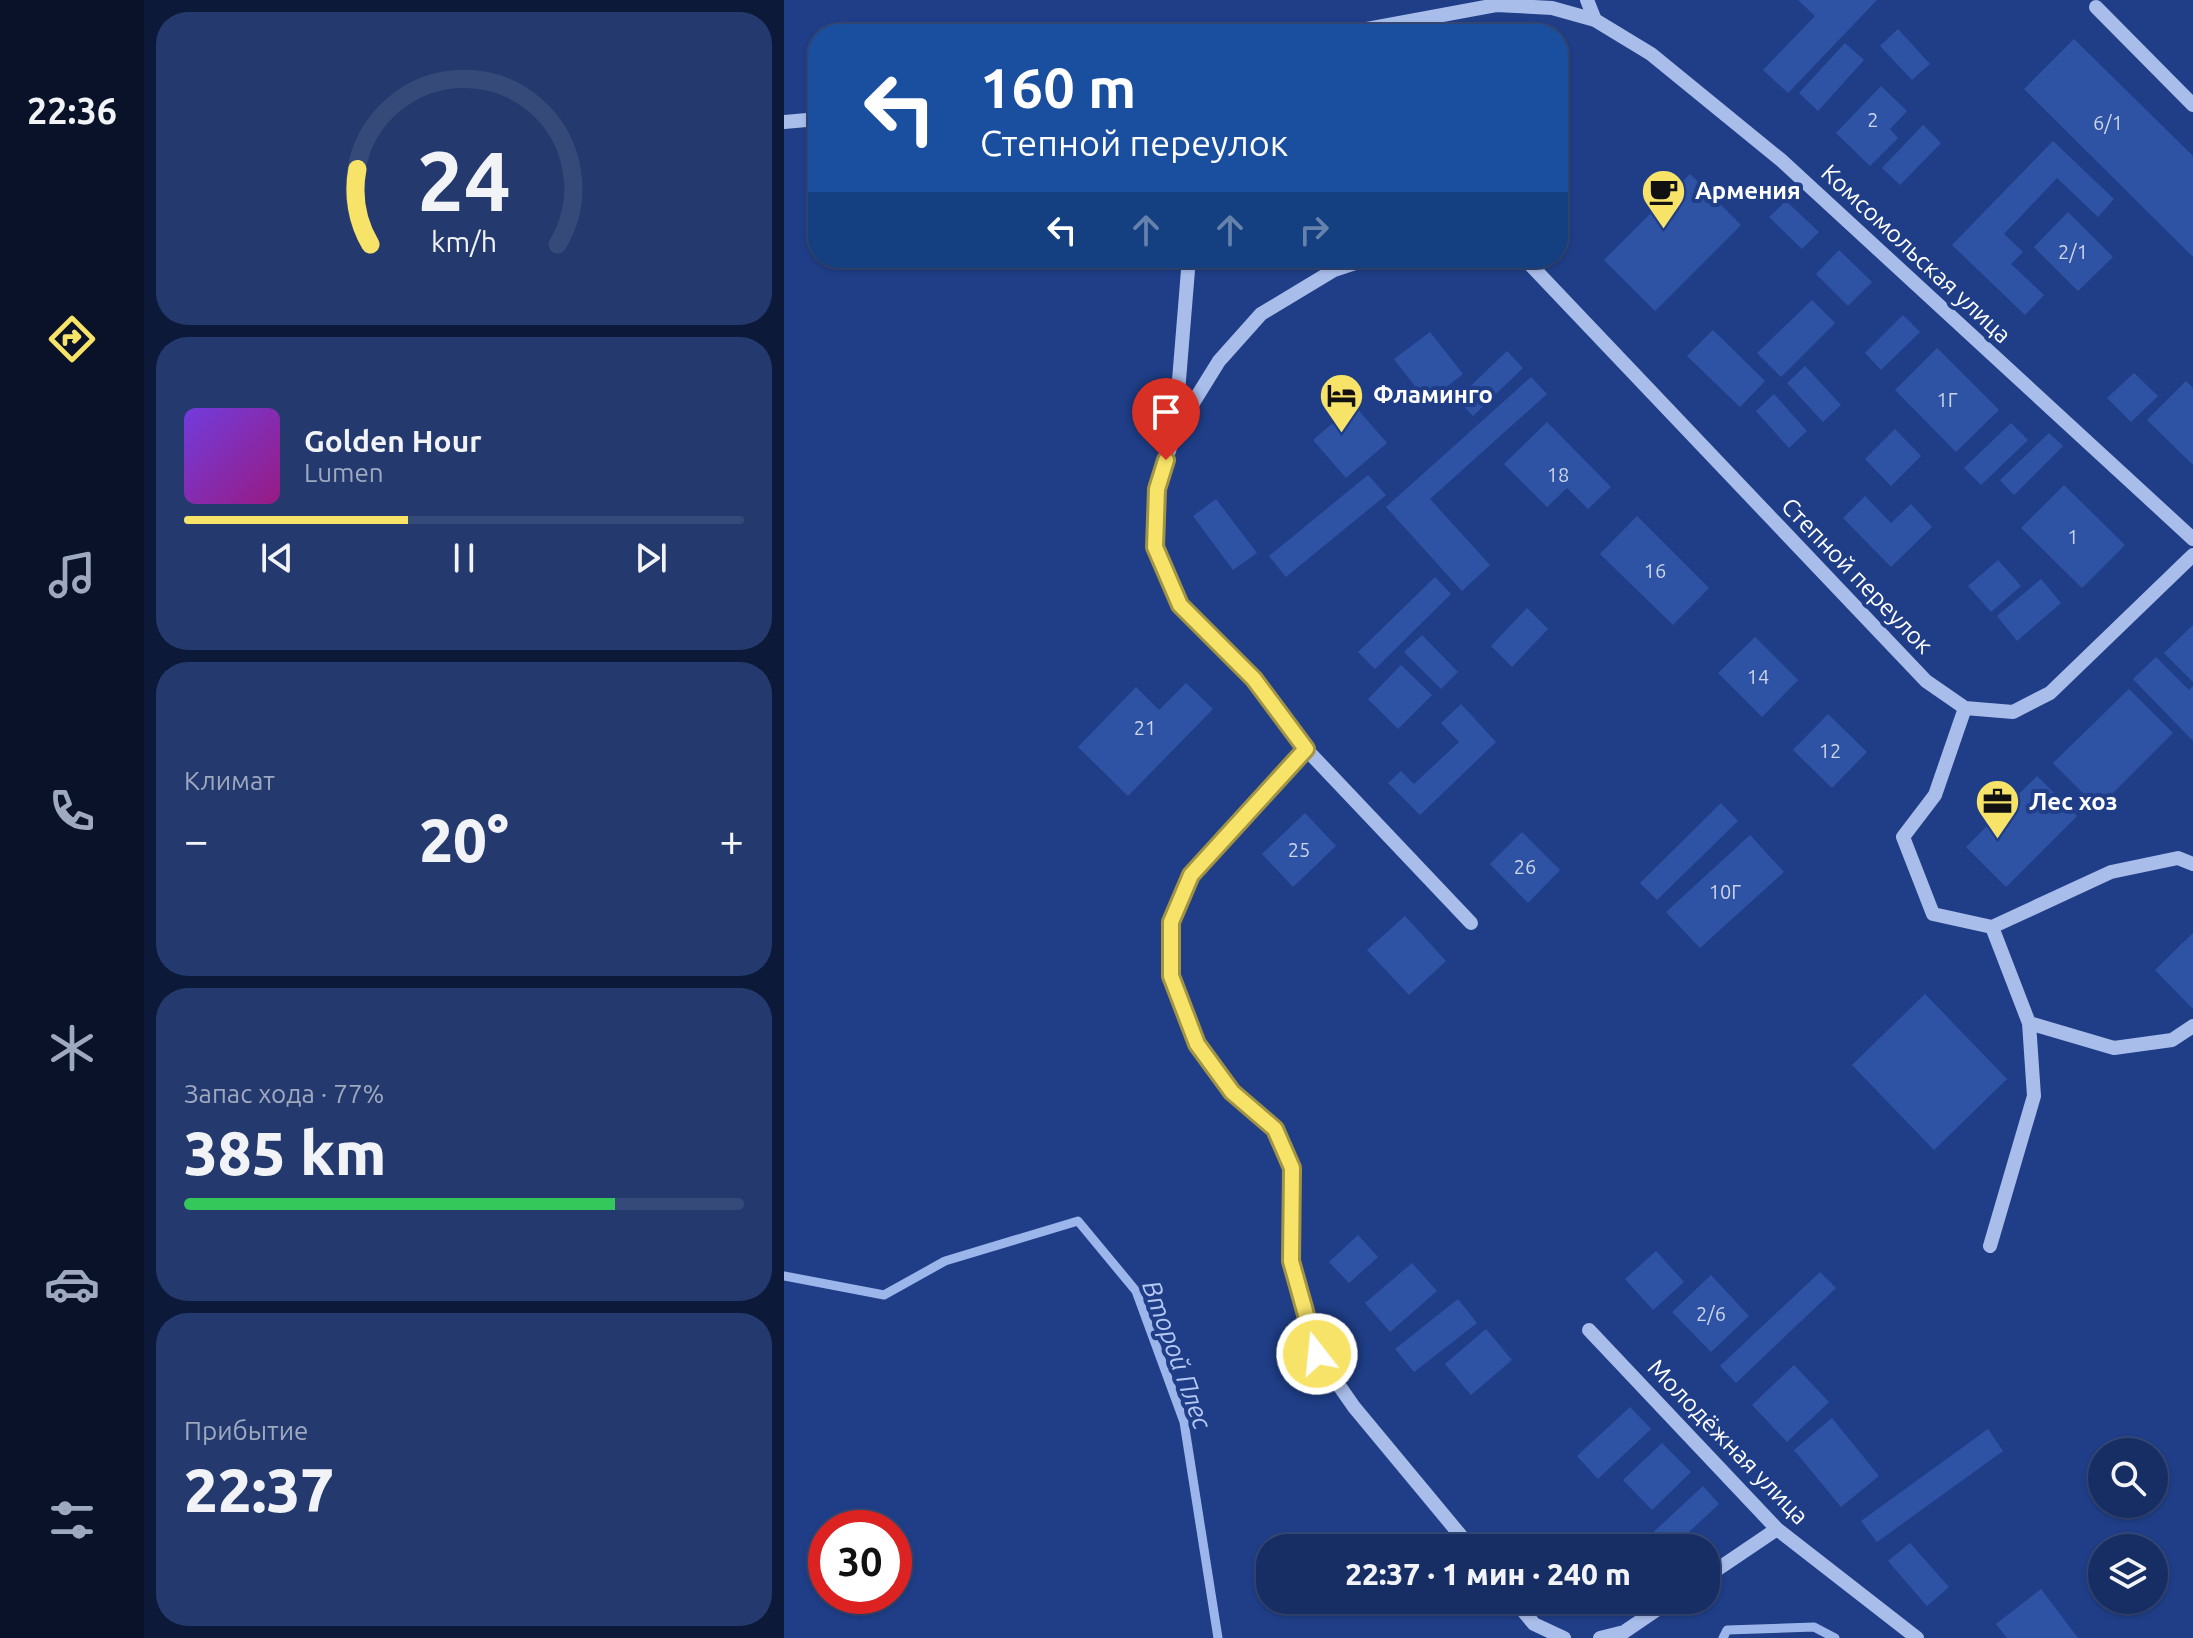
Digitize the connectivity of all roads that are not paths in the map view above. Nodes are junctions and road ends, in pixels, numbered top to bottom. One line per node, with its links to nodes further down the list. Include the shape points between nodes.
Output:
1 (1587, 0): 3 (street)
2 (2096, 7): 5 (street)
3 (1595, 20): 4 (street, Комсомольская улица, via 1552,8 1496,5); 12 (street, Комсомольская улица, via 1651,54 1781,160)
4 (1394, 24)
5 (2191, 98)
6 (808, 120): 7 (street)
7 (784, 122)
8 (1188, 268): 11 (street)
9 (1340, 268): 11 (street, via 1261,314 1219,361)
10 (1534, 268): 14 (street, Степной переулок, via 1926,681)
11 (1175, 432): 15 (street, via 1157,489 1155,547 1180,605 1254,679)
12 (2193, 539)
13 (2193, 555): 14 (street, Степной переулок, via 2050,693 2013,712)
14 (1965, 708): 18 (street, via 1935,795 1903,837 1933,914)
15 (1306, 749): 17 (street); 24 (street, via 1191,875 1171,922 1171,976 1197,1044 1232,1092 1275,1129 1292,1168 1291,1261 1317,1354)
16 (2193, 864): 18 (street, via 2178,858 2111,872)
17 (1471, 923)
18 (1992, 927): 19 (street)
19 (2029, 1023): 20 (street, via 2114,1048 2172,1040); 21 (street, via 2034,1096)
20 (2193, 1026)
21 (1990, 1246)
22 (1589, 1330): 23 (street, Молодёжная улица)
23 (1777, 1529): 25 (street); 30 (street, Молодёжная улица)
24 (1459, 1534)
25 (1720, 1568)
26 (1526, 1614): 28 (street, via 1534,1624)
27 (1650, 1614): 29 (street, via 1624,1632)
28 (1564, 1638)
29 (1600, 1638)
30 (1917, 1638)

